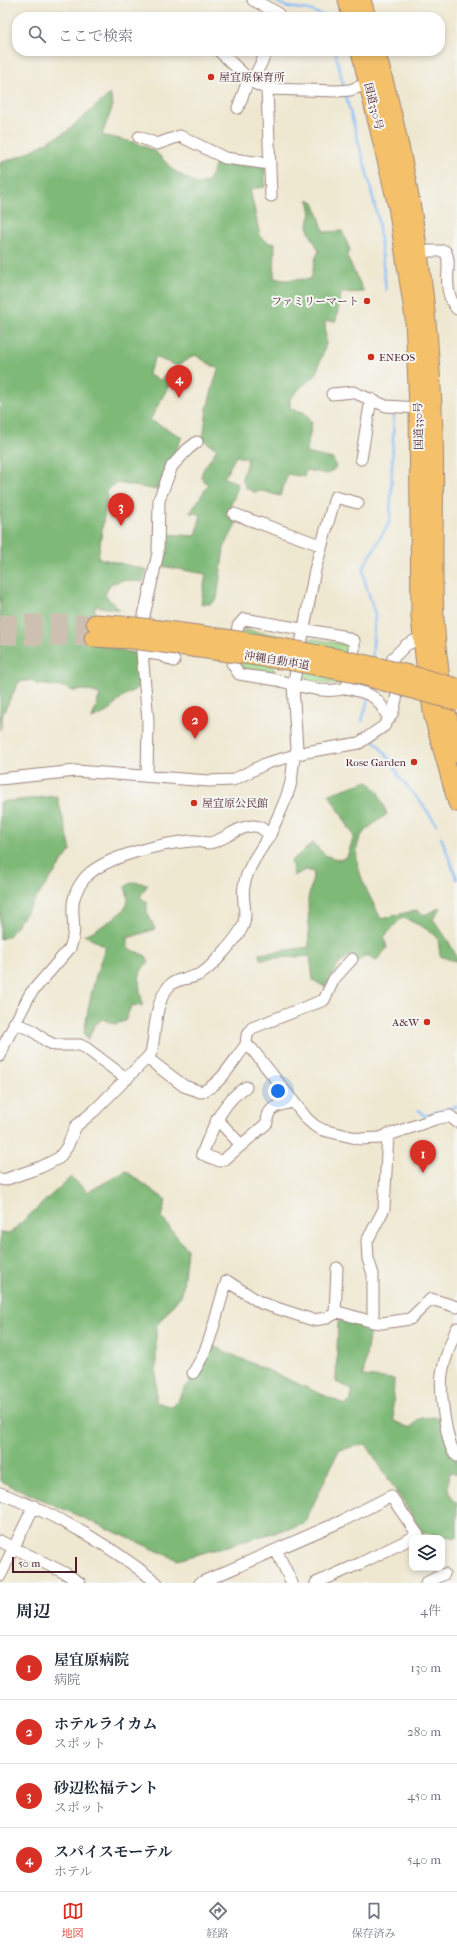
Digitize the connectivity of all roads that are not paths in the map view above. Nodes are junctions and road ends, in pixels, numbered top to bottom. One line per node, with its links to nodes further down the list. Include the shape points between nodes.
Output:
1 (253, 0): 4 (street)
2 (347, 0): 5 (highway)
3 (362, 0): 6 (highway)
4 (276, 12)
5 (350, 12)
6 (366, 12)
7 (224, 56): 11 (street)
8 (264, 56): 11 (street)
9 (363, 56): 12 (highway, 国道330号)
10 (376, 56): 12 (highway, 国道330号)
11 (250, 80): 13 (street); 14 (street)
12 (376, 80): 13 (street, via 350,90 338,91); 18 (highway, 国道330号, via 391,176)
13 (267, 89): 16 (street)
14 (238, 108)
15 (139, 137): 16 (street, via 156,144 180,136 225,158)
16 (270, 164): 17 (street)
17 (271, 196)
18 (412, 254): 19 (street, via 445,251 447,288); 22 (highway, 国道330号); 30 (highway, 国道330号, via 428,315 432,370 435,617)
19 (457, 308)
20 (332, 394): 21 (street, via 353,392)
21 (371, 399): 22 (street, via 386,406); 24 (street)
22 (418, 408): 30 (highway, 国道330号, via 420,618)
23 (198, 442): 31 (street, via 172,466 160,500 158,553)
24 (361, 458)
25 (358, 503): 27 (street, via 335,497)
26 (234, 514): 27 (street)
27 (320, 545): 28 (street)
28 (303, 629): 33 (street); 33 (street, via 244,619 238,626 232,663 239,674 277,680); 35 (street, via 342,636 354,641)
29 (94, 630): 31 (highway, 沖縄自動車道)
30 (429, 639): 37 (street, via 406,645 393,658 391,670 397,695); 38 (highway, 国道330号); 42 (highway, 国道330号, via 433,717)
31 (137, 640): 32 (street); 34 (highway, 沖縄自動車道, bridge, via 205,634 360,662); 36 (highway, 沖縄自動車道, bridge, via 325,668); 40 (street, via 148,721)
32 (174, 661)
33 (293, 686): 35 (street, via 336,691); 39 (street, via 297,749)
34 (457, 687)
35 (347, 688): 37 (street, via 374,696)
36 (457, 702)
37 (390, 718): 39 (street, via 376,733 359,742)
38 (457, 754)
39 (294, 756): 40 (street, via 267,763 233,780 208,781); 43 (street, via 289,789)
40 (147, 776): 41 (street, via 76,771)
41 (0, 779)
42 (457, 803)
43 (270, 835): 45 (street, via 262,828 254,826 209,843 188,841 119,857 99,865 76,891 72,905 73,939 70,948 30,994); 48 (street, via 250,867 244,886 245,920 242,929 202,973 189,979 174,981 168,987 159,1009 151,1053)
44 (352, 960): 46 (street, via 334,978 324,1000 252,1028 247,1035)
45 (14, 1023): 47 (street); 49 (street, via 32,1030 55,1045 80,1045)
46 (246, 1045): 48 (street, via 221,1078 210,1089 201,1092 184,1086); 51 (street, via 252,1049)
47 (0, 1056)
48 (147, 1058): 49 (street)
49 (127, 1079): 56 (street, via 76,1126 67,1148 59,1158 42,1167)
50 (246, 1087): 52 (street, via 239,1091)
51 (292, 1102): 54 (street, via 307,1119 323,1130 360,1139 380,1138); 55 (street, via 273,1107 269,1111 267,1123)
52 (217, 1119): 55 (street); 55 (street, via 202,1154 220,1161)
53 (457, 1122): 54 (street, via 450,1116)
54 (388, 1134): 60 (street, via 384,1209 367,1241 368,1259 373,1274)
55 (241, 1145)
56 (0, 1180)
57 (337, 1268): 59 (street)
58 (457, 1306): 60 (street, via 431,1299 410,1319)
59 (335, 1314): 60 (street, via 338,1312); 62 (street, via 313,1320 261,1302 227,1281 204,1357)
60 (373, 1322)
61 (457, 1328): 63 (street, via 441,1374 440,1394 450,1444)
62 (193, 1373)
63 (457, 1456)
64 (0, 1493): 65 (street)
65 (34, 1506): 69 (street); 74 (street, via 105,1544)
66 (418, 1535): 70 (street, via 392,1496)
67 (0, 1541): 69 (street)
68 (409, 1542): 77 (street)
69 (14, 1546): 72 (street); 73 (street)
70 (276, 1550): 75 (street); 76 (street)
71 (445, 1575): 78 (street)
72 (0, 1576)
73 (80, 1583)
74 (157, 1583)
75 (200, 1583)
76 (292, 1583)
77 (316, 1583)
78 (426, 1583)

